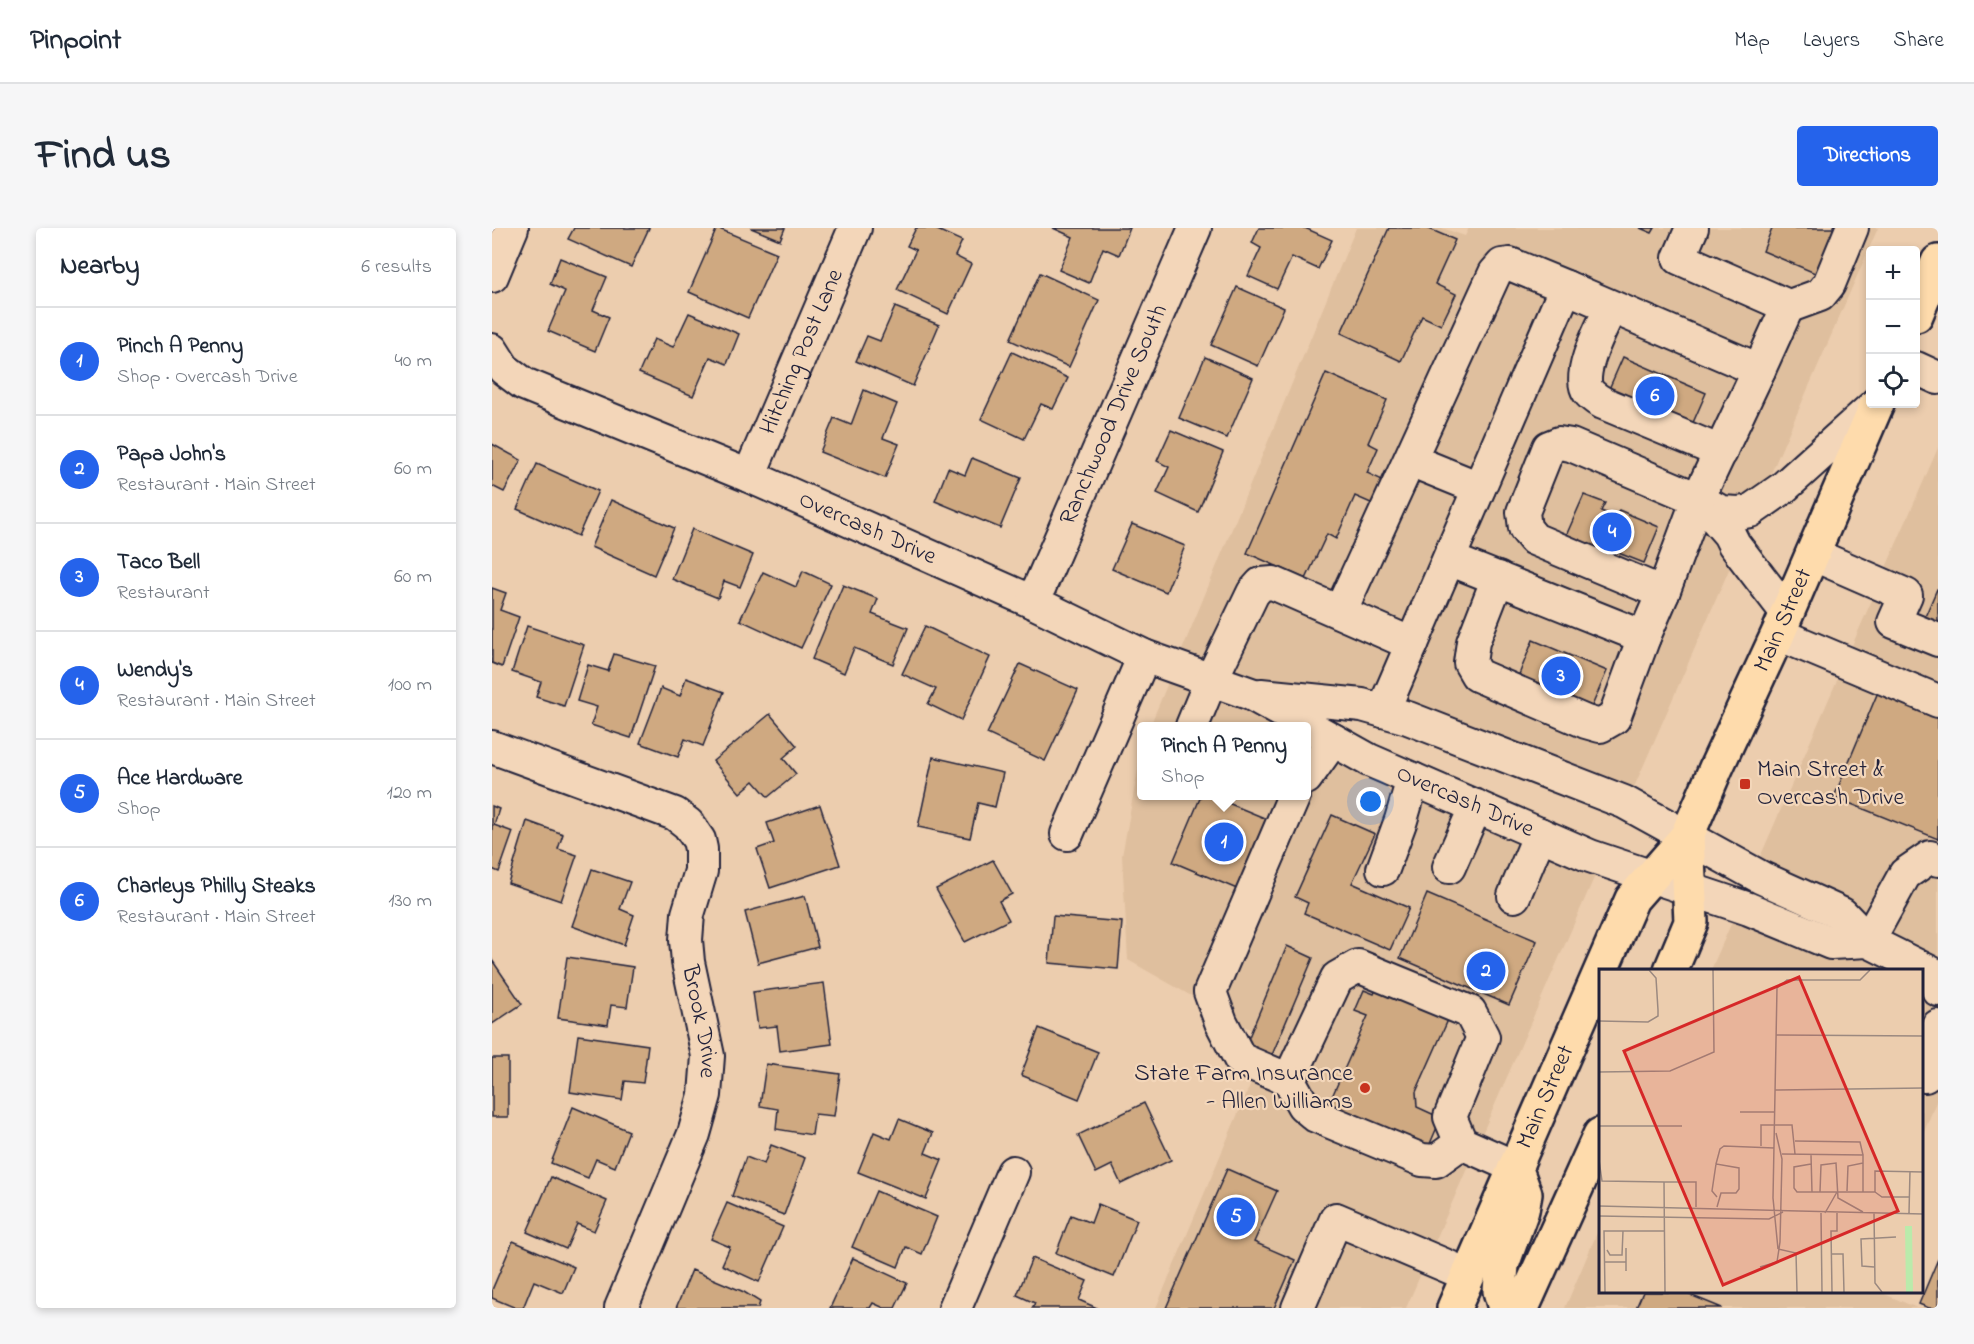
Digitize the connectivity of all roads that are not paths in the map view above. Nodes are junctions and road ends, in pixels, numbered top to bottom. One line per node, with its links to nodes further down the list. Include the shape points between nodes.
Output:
1 (512, 228): 7 (street)
2 (855, 228): 22 (street, Hitching Post Lane)
3 (1195, 228): 29 (street, Ranchwood Drive South)
4 (1692, 228): 11 (street, via 1678,258)
5 (1852, 228): 11 (street, via 1829,284 1820,295)
6 (1938, 262): 9 (main road)
7 (492, 276)
8 (1566, 287): 10 (street); 18 (street); 21 (street, via 1510,264 1502,265)
9 (1920, 305)
10 (1611, 307): 13 (street); 20 (street, via 1586,367 1588,392 1603,403)
11 (1787, 307): 13 (street)
12 (492, 350): 22 (street, Overcash Drive, via 504,369 524,384)
13 (1759, 370): 20 (street)
14 (1920, 371): 15 (street)
15 (1938, 378)
16 (1872, 408): 24 (street, via 1783,488 1750,510 1730,514)
17 (1874, 408): 25 (main road, Main Street)
18 (1508, 421): 19 (street); 23 (street)
19 (1558, 443): 24 (street); 28 (street, via 1546,453 1522,512 1525,528 1534,539)
20 (1721, 452): 24 (street)
21 (1410, 460): 23 (street); 30 (street)
22 (749, 476): 29 (street, Overcash Drive)
23 (1479, 488): 26 (street)
24 (1698, 499): 28 (street); 31 (street, via 1729,534)
25 (1812, 554): 31 (main road, Main Street); 33 (street, via 1906,595 1894,622)
26 (1449, 559): 27 (street); 34 (street)
27 (1498, 578): 32 (street); 32 (street, via 1473,642 1470,663 1477,675 1586,722 1600,726 1614,718)
28 (1664, 592): 32 (street)
29 (1033, 602): 35 (street, Overcash Drive)
30 (1340, 612): 34 (street); 36 (street, via 1273,584 1261,585 1253,592)
31 (1783, 623): 38 (street); 51 (main road, Main Street)
32 (1644, 637)
33 (1938, 640)
34 (1412, 644): 39 (street)
35 (1144, 656): 36 (street, Overcash Drive); 49 (street)
36 (1211, 680): 37 (street, Overcash Drive); 40 (street)
37 (1251, 694): 39 (street, Overcash Drive, via 1362,705); 41 (street, Overcash Drive)
38 (1938, 701)
39 (1383, 711): 51 (street, Overcash Drive, via 1624,802)
40 (1194, 722)
41 (1301, 722)
42 (1311, 728): 43 (street, Overcash Drive)
43 (1333, 740): 45 (street); 46 (street, Overcash Drive)
44 (492, 747): 71 (street, Brook Drive, via 675,814 699,840 701,871 688,914 686,940 708,1056 705,1095 694,1134)
45 (1311, 770)
46 (1413, 779): 48 (street, Overcash Drive); 54 (street)
47 (1292, 800): 65 (street, via 1210,992 1240,1059)
48 (1476, 806): 50 (street, Overcash Drive); 53 (street)
49 (1067, 834)
50 (1540, 834): 55 (street, Overcash Drive); 57 (street)
51 (1688, 836): 55 (main road, Main Street); 56 (main road, Main Street); 58 (street, Overcash Drive, via 1762,878 1842,914)
52 (1938, 860): 58 (street, via 1930,857 1905,874)
53 (1449, 867)
54 (1383, 869)
55 (1651, 877): 56 (street, Overcash Drive); 59 (main road, Main Street, via 1632,898)
56 (1690, 890): 58 (street, Overcash Drive, via 1831,943); 60 (main road, Main Street, via 1691,922)
57 (1514, 896)
58 (1868, 941): 62 (street, via 1936,975)
59 (1601, 969)
60 (1671, 969)
61 (1599, 974): 68 (main road, Main Street)
62 (1938, 990)
63 (1938, 1026): 64 (street)
64 (1925, 1076)
65 (1289, 1080): 67 (street, via 1303,1105 1316,1116 1422,1160 1436,1161); 67 (street, via 1337,978 1358,966 1470,1012 1483,1036 1450,1117)
66 (1599, 1137): 76 (main road)
67 (1461, 1143): 68 (street)
68 (1515, 1167): 70 (main road, Main Street); 75 (main road, via 1525,1194 1502,1265 1500,1291)
69 (1013, 1172): 72 (street)
70 (1468, 1275): 73 (street, via 1336,1219); 74 (main road, Main Street)
71 (621, 1308)
72 (955, 1308)
73 (1298, 1308)
74 (1454, 1308)
75 (1504, 1308)
76 (1522, 1308)

